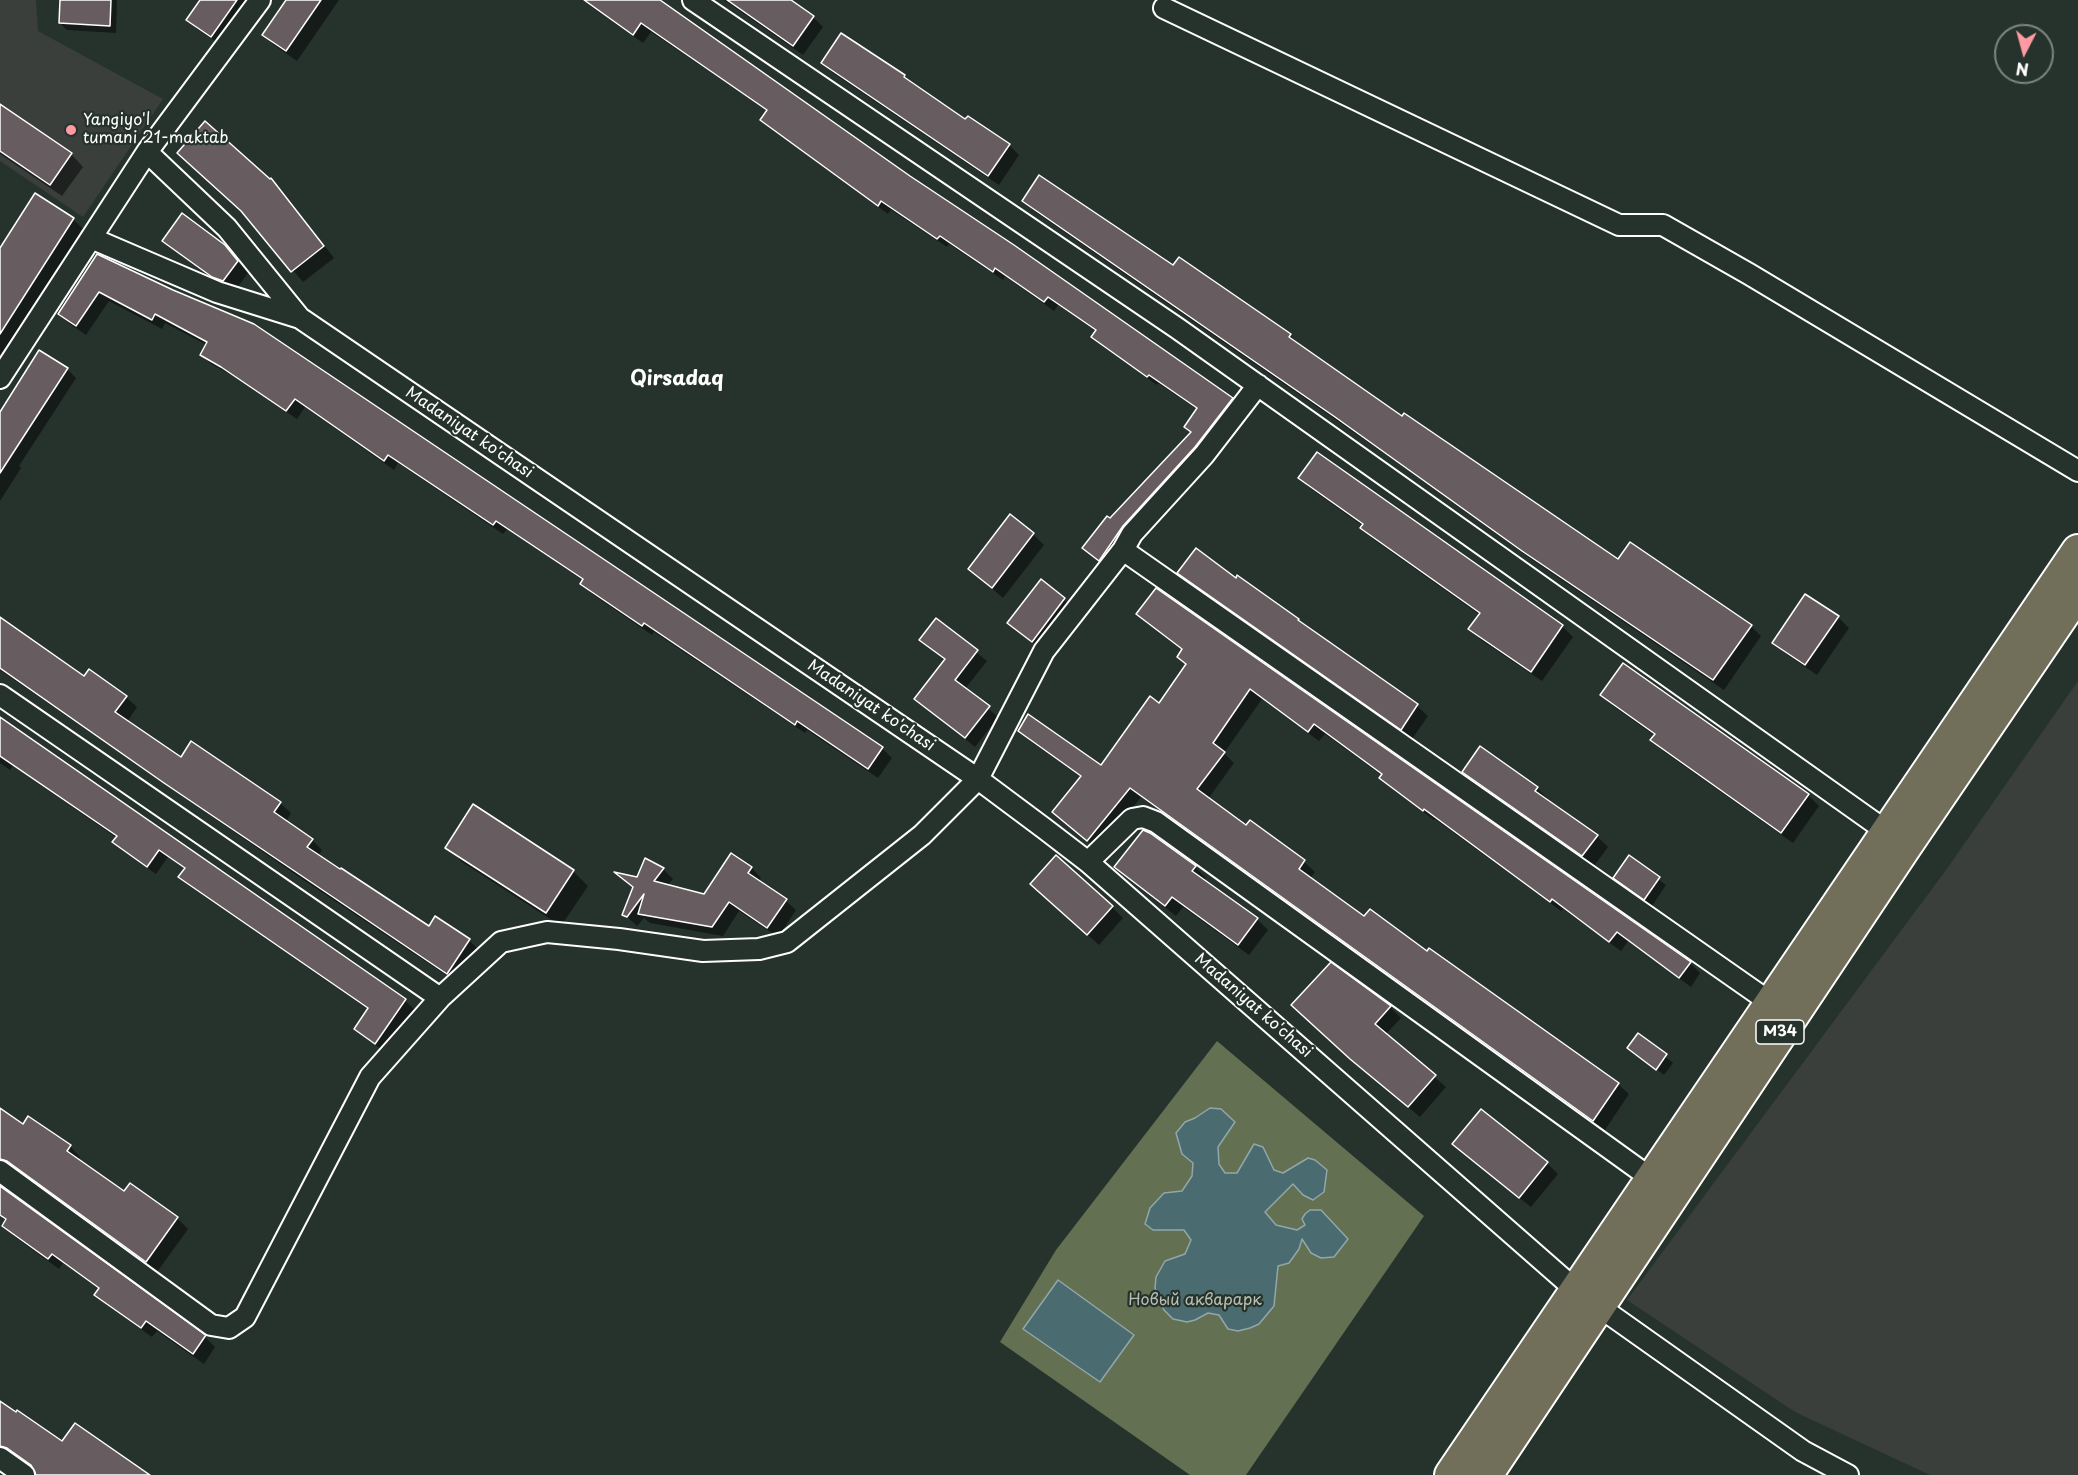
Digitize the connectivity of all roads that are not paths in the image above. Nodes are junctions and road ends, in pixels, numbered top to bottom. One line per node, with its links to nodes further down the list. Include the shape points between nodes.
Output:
1 (260, 0): 4 (street)
2 (693, 0): 8 (street)
3 (1164, 9): 9 (street, via 1619,225 1663,225)
4 (147, 152): 5 (street); 6 (street, Madaniyat ko'chasi, via 227,228)
5 (91, 238): 6 (street, via 217,292); 7 (street)
6 (300, 318): 14 (street, Madaniyat ko'chasi)
7 (0, 378)
8 (1258, 385): 10 (street, via 1204,455 1132,534); 15 (street)
9 (2078, 471)
10 (1123, 550): 14 (street, via 1044,651); 18 (street)
11 (2078, 551): 15 (main road, M34)
12 (2078, 592): 21 (main road, M34, via 1632,1253)
13 (0, 695): 17 (street)
14 (978, 779): 16 (street, Madaniyat ko'chasi); 17 (street, via 921,835 787,942 759,949 703,951 547,932 501,942)
15 (1886, 831): 18 (main road, M34)
16 (1088, 862): 20 (street, via 1132,819 1143,817 1156,822); 21 (street, Madaniyat ko'chasi)
17 (440, 998): 19 (street, via 370,1077 245,1317 229,1328 211,1325)
18 (1771, 1003): 20 (main road, M34)
19 (0, 1171)
20 (1652, 1179): 21 (main road, M34)
21 (1588, 1300): 24 (main road, M34); 25 (main road, M34); 26 (street, Madaniyat ko'chasi, via 1803,1451)
22 (0, 1458): 23 (street)
23 (24, 1475)
24 (1451, 1475)
25 (1486, 1475)
26 (1848, 1475)

